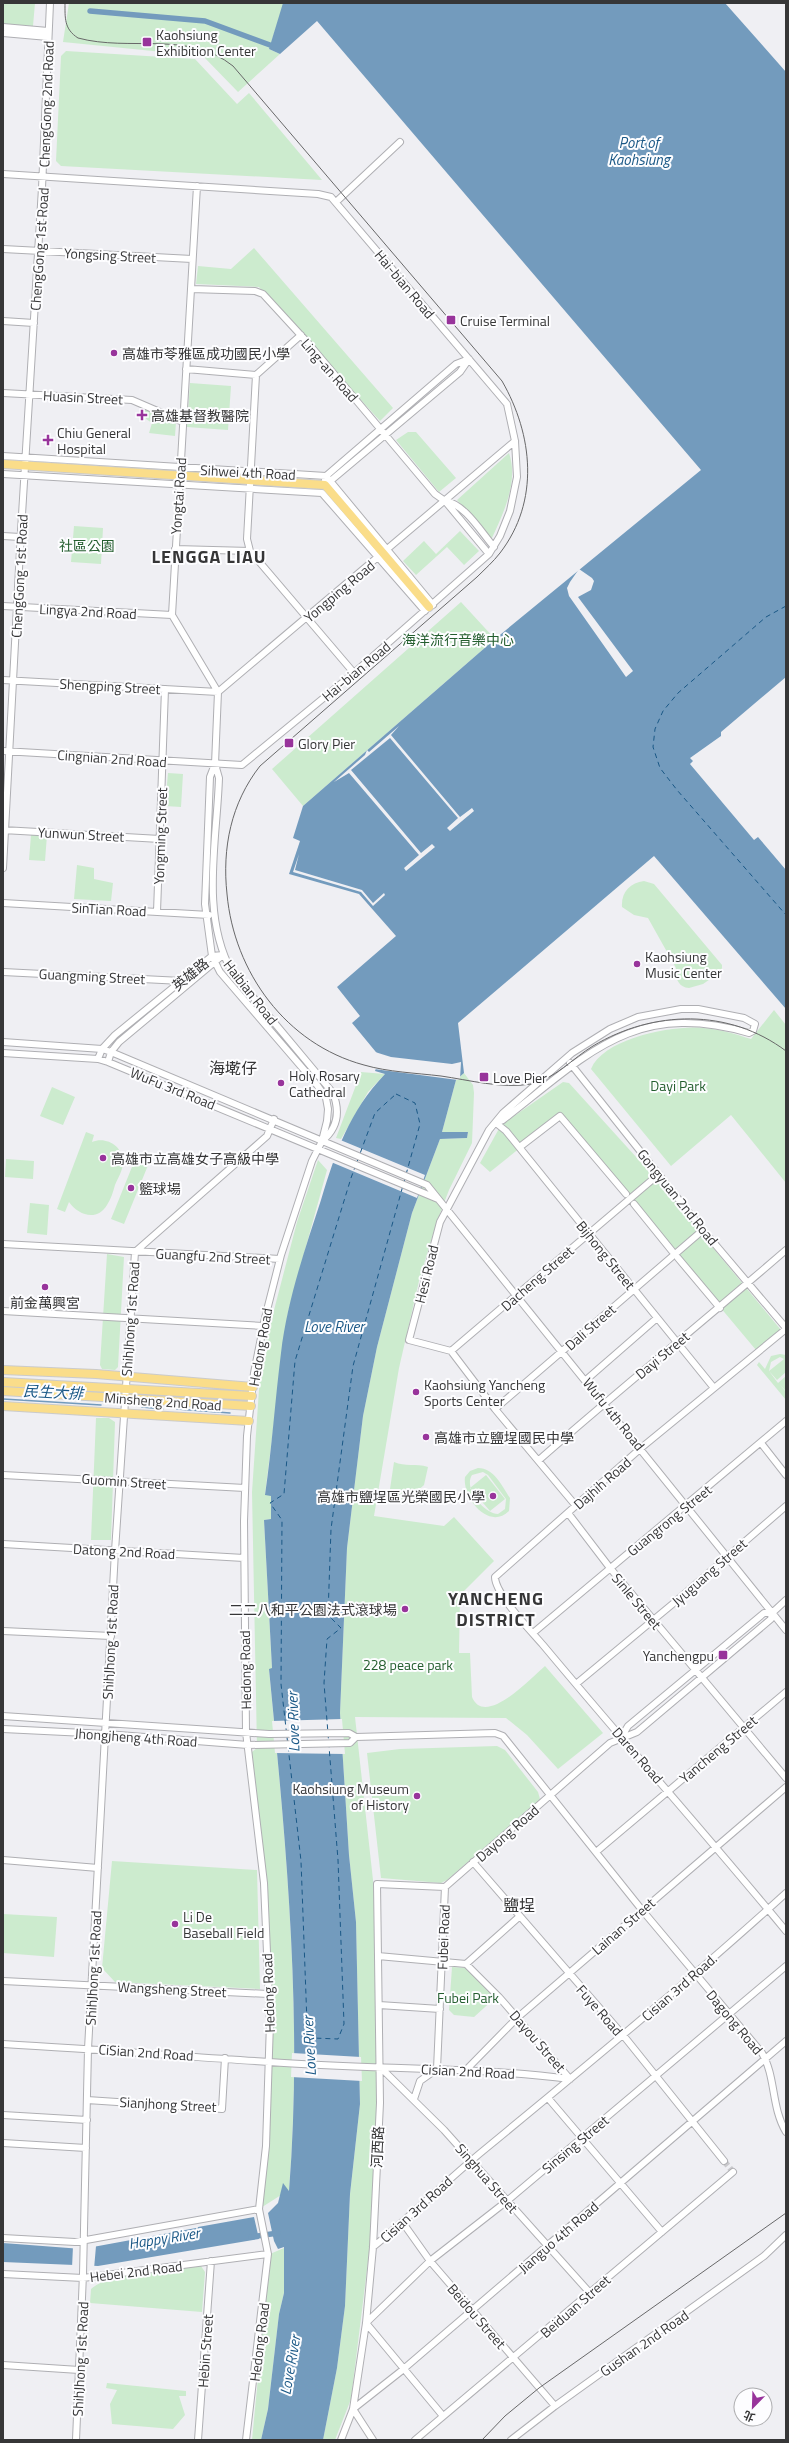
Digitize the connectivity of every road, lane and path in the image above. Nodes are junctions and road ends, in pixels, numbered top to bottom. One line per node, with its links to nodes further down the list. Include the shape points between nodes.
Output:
1 (50, 3): 4 (street, ChengGong 2nd Road)
2 (3, 27): 4 (street)
3 (3, 33): 4 (street)
4 (48, 34): 7 (street, ChengGong 2nd Road)
5 (400, 142): 9 (street)
6 (3, 174): 7 (street, Hai-bian Road)
7 (43, 177): 8 (street, Hai-bian Road); 11 (street, ChengGong 1st Road)
8 (197, 186): 9 (street, Hai-bian Road, via 318,194); 12 (street, Yongtai Road)
9 (336, 202): 17 (street, Hai-bian Road)
10 (3, 249): 11 (street, Yongsing Street)
11 (38, 250): 12 (street, Yongsing Street); 15 (street, ChengGong 1st Road)
12 (192, 259): 13 (street, Yongtai Road)
13 (191, 289): 16 (street, Ling-an Road, via 255,291 263,294); 18 (street, Yongtai Road)
14 (3, 321): 15 (street)
15 (34, 323): 21 (street, ChengGong 1st Road)
16 (301, 335): 19 (street); 23 (street, Ling-an Road)
17 (469, 359): 23 (street, via 456,364); 24 (street, via 460,372); 25 (street, Hai-bian Road, via 504,398)
18 (186, 369): 19 (street); 22 (street, Yongtai Road)
19 (256, 374): 31 (street)
20 (3, 393): 21 (street, Huasin Street)
21 (30, 394): 22 (street, Huasin Street, via 132,400); 27 (street, ChengGong 1st Road)
22 (183, 422): 29 (street, Yongtai Road)
23 (380, 429): 24 (street, Ling-an Road); 33 (street)
24 (385, 435): 33 (street); 37 (street, Ling-an Road, via 435,494)
25 (515, 441): 37 (street, Yongping Road); 40 (street, Hai-bian Road, via 515,494)
26 (3, 456): 27 (street, Sihwei 4th Road)
27 (25, 461): 28 (main road, Sihwei 4th Road); 29 (main road, Sihwei 4th Road); 32 (street)
28 (3, 464)
29 (180, 471): 31 (main road, Sihwei 4th Road); 34 (street, Yongtai Road)
30 (3, 474): 32 (street, Sihwei 4th Road)
31 (251, 475): 33 (main road, Sihwei 4th Road); 35 (street)
32 (24, 476): 34 (street, Sihwei 4th Road); 39 (street, ChengGong 1st Road)
33 (327, 481): 36 (street); 43 (main road)
34 (179, 485): 35 (street, Sihwei 4th Road); 41 (street, Yongtai Road)
35 (250, 490): 36 (street, Sihwei 4th Road); 42 (street, via 247,539)
36 (322, 494): 43 (street)
37 (445, 500): 40 (street, Ling-an Road, via 460,508); 43 (street, Yongping Road); 44 (street, Ling-an Road)
38 (3, 536): 39 (street)
39 (20, 536): 46 (street, ChengGong 1st Road)
40 (494, 547): 44 (street, Hai-bian Road)
41 (175, 549): 42 (street); 48 (street, Yongtai Road)
42 (250, 551): 49 (street)
43 (383, 553): 47 (main road); 49 (street, Yongping Road)
44 (489, 554): 47 (street, Hai-bian Road)
45 (3, 606): 46 (street, Lingya 2nd Road)
46 (17, 607): 48 (street, Lingya 2nd Road); 52 (street, ChengGong 1st Road)
47 (429, 608): 50 (street, Hai-bian Road)
48 (172, 615): 54 (street)
49 (306, 619): 50 (street); 54 (street, Yongping Road)
50 (354, 674): 57 (street, Hai-bian Road, via 242,765)
51 (3, 680): 52 (street, Shengping Street)
52 (13, 680): 53 (street, Shengping Street); 55 (street, ChengGong 1st Road)
53 (165, 689): 54 (street, Shengping Street); 56 (street, Yongming Street)
54 (218, 692): 57 (street)
55 (6, 751): 56 (street, Cingnian 2nd Road); 58 (street, ChengGong 1st Road)
56 (163, 762): 57 (street, Cingnian 2nd Road); 59 (street, Yongming Street)
57 (215, 764): 63 (street, Haibian Road, via 210,777); 64 (street, Haibian Road, via 219,778 214,862)
58 (4, 830): 59 (street, Yunwun Street); 60 (street, ChengGong 1st Road)
59 (160, 839): 62 (street, Yongming Street)
60 (3, 868)
61 (3, 903): 62 (street, SinTian Road)
62 (157, 912): 63 (street, SinTian Road)
63 (206, 914): 64 (street, SinTian Road); 66 (street, Haibian Road)
64 (215, 915): 65 (street, Haibian Road)
65 (223, 955): 66 (street, 英雄路); 67 (street, 英雄路); 81 (street, Haibian Road, via 232,972 333,1093 336,1102 335,1124 332,1133)
66 (212, 956): 67 (street, Haibian Road); 69 (street, 英雄路)
67 (215, 964): 72 (street, 英雄路, via 119,1042); 81 (street, Haibian Road, via 326,1098 328,1109)
68 (3, 972): 69 (street, Guangming Street)
69 (182, 981): 71 (street, 英雄路, via 115,1035)
70 (3, 1042): 71 (street, WuFu 3rd Road)
71 (102, 1049): 72 (street, WuFu 3rd Road); 74 (street, 英雄路)
72 (111, 1052): 76 (street, 英雄路); 78 (street, WuFu 3rd Road)
73 (3, 1053): 74 (street, WuFu 3rd Road)
74 (98, 1059): 76 (street, WuFu 3rd Road)
75 (566, 1059): 77 (street, Gongyuan 2nd Road); 77 (street, via 610,1029 658,1012 698,1009 750,1020 755,1024 753,1031 749,1033 699,1022 662,1024 625,1034 595,1049); 79 (street, via 503,1113)
76 (108, 1062): 80 (street, WuFu 3rd Road)
77 (572, 1066): 79 (street); 84 (street, Gongyuan 2nd Road)
78 (274, 1119): 80 (street, ShihJhong 1st Road); 81 (street, WuFu 3rd Road)
79 (496, 1123): 89 (street, via 489,1130); 91 (street, Bijhong Street, via 506,1131)
80 (270, 1129): 83 (street, WuFu 3rd Road); 95 (street, ShihJhong 1st Road, via 267,1136)
81 (322, 1140): 83 (street, Hedong Road); 87 (street, Wufu 4th Road, via 427,1185)
82 (521, 1146): 86 (street, via 560,1116)
83 (318, 1149): 85 (street, WuFu 3rd Road); 97 (street, Hedong Road)
84 (659, 1174): 90 (street, Gongyuan 2nd Road); 91 (street, Dacheng Street)
85 (424, 1192): 87 (street, Wufu 4th Road)
86 (626, 1194)
87 (439, 1200): 89 (street, Wufu 4th Road)
88 (634, 1204): 94 (street)
89 (448, 1210): 100 (street, Wufu 4th Road); 108 (street, Hesi Road, via 440,1222 409,1340)
90 (703, 1230): 98 (street, Gongyuan 2nd Road); 99 (street, Dali Street)
91 (588, 1234): 99 (street, Bijhong Street); 100 (street, Dacheng Street)
92 (3, 1244): 95 (street, Guangfu 2nd Street)
93 (786, 1250): 98 (street, Dayi Street)
94 (672, 1251)
95 (135, 1252): 97 (street, Guangfu 2nd Street); 103 (street, ShihJhong 1st Road)
96 (678, 1258): 101 (street)
97 (280, 1259): 105 (street, Hedong Road)
98 (748, 1283): 101 (street, Dayi Street); 106 (street, Gongyuan 2nd Road)
99 (634, 1290): 104 (street, Bijhong Street); 109 (street, Dali Street)
100 (518, 1296): 108 (street, Dacheng Street); 109 (street, Wufu 4th Road)
101 (720, 1308): 107 (street, Dayi Street)
102 (3, 1311): 103 (street)
103 (130, 1318): 105 (street); 111 (street, ShihJhong 1st Road)
104 (657, 1318): 107 (street, Bijhong Street); 112 (street)
105 (263, 1326): 114 (street, Hedong Road)
106 (786, 1328): 115 (street, Dajhih Road)
107 (677, 1342): 115 (street, Bijhong Street); 120 (street, Dayi Street)
108 (451, 1351): 123 (street)
109 (562, 1351): 112 (street, Wufu 4th Road); 123 (street, Dali Street)
110 (3, 1370): 111 (main road)
111 (126, 1376): 114 (main road); 116 (street, ShihJhong 1st Road)
112 (586, 1380): 120 (street, Wufu 4th Road)
113 (3, 1382): 116 (main road, Minsheng 2nd Road)
114 (253, 1387): 118 (street, Hedong Road)
115 (714, 1388): 128 (street, Dajhih Road)
116 (125, 1389): 118 (main road, Minsheng 2nd Road); 119 (street, ShihJhong 1st Road)
117 (3, 1391): 119 (main road, Minsheng 2nd Road)
118 (252, 1396): 122 (street, Hedong Road)
119 (124, 1398): 122 (main road, Minsheng 2nd Road); 124 (street, ShihJhong 1st Road)
120 (605, 1403): 128 (street, Wufu 4th Road); 129 (street, Dayi Street)
121 (3, 1406): 124 (main road)
122 (251, 1406): 125 (street, Hedong Road)
123 (495, 1408): 129 (street)
124 (124, 1412): 125 (main road); 132 (street, ShihJhong 1st Road)
125 (249, 1421): 133 (street, Hedong Road)
126 (786, 1421): 127 (street, Guangrong Street)
127 (761, 1443): 131 (street); 134 (street, Guangrong Street)
128 (641, 1448): 134 (street, Wufu 4th Road); 135 (street, Dajhih Road)
129 (539, 1460): 135 (street)
130 (3, 1475): 132 (street, Guomin Street)
131 (786, 1475)
132 (120, 1481): 133 (street, Guomin Street); 139 (street, ShihJhong 1st Road)
133 (245, 1488): 141 (street, Hedong Road)
134 (688, 1505): 140 (street, Wufu 4th Road); 142 (street, Guangrong Street)
135 (576, 1506): 137 (street, Dajhih Road)
136 (786, 1506): 140 (street, Jyuguang Street)
137 (568, 1513): 142 (street, Sinle Street); 143 (street, Dajhih Road)
138 (3, 1544): 139 (street, Datong 2nd Road)
139 (115, 1551): 141 (street, Datong 2nd Road); 150 (street, ShihJhong 1st Road)
140 (728, 1556): 145 (street, Wufu 4th Road); 146 (street, Jyuguang Street)
141 (244, 1558): 159 (street, Hedong Road)
142 (610, 1568): 146 (street, Sinle Street); 149 (street, Guangrong Street)
143 (494, 1577): 149 (street, Daren Road, via 497,1587)
144 (786, 1600): 145 (street, Dayong Road)
145 (772, 1612): 147 (street, Wufu 4th Road); 151 (street, Dayong Road, via 764,1613); 152 (street, Dayong Road, via 771,1619)
146 (653, 1619): 151 (street, Sinle Street); 153 (street, Jyuguang Street)
147 (786, 1630)
148 (3, 1631): 150 (street)
149 (533, 1633): 153 (street, Daren Road)
150 (111, 1636): 156 (street, ShihJhong 1st Road)
151 (696, 1671): 152 (street, Sinle Street); 161 (street, Dayong Road, via 628,1726)
152 (701, 1677): 157 (street, Sinle Street); 161 (street, Dayong Road, via 637,1732)
153 (576, 1684): 161 (street, Daren Road)
154 (786, 1692): 157 (street, Yancheng Street)
155 (3, 1716): 156 (street, Jhongjheng 4th Road)
156 (106, 1722): 159 (street, Jhongjheng 4th Road); 160 (street, ShihJhong 1st Road)
157 (744, 1728): 164 (street, Sinle Street); 166 (street, Yancheng Street)
158 (3, 1729): 160 (street, Jhongjheng 4th Road)
159 (246, 1732): 162 (street, Jhongjheng 4th Road, via 344,1733); 163 (street, Hedong Road)
160 (106, 1734): 163 (street, Jhongjheng 4th Road); 172 (street, ShihJhong 1st Road)
161 (622, 1736): 166 (street, Daren Road); 167 (street, Dayong Road, via 610,1743)
162 (356, 1737): 163 (street, Jhongjheng 4th Road, via 350,1743); 167 (street, via 495,1733 503,1736)
163 (248, 1745): 187 (street, Hedong Road, via 264,1883)
164 (786, 1778)
165 (786, 1787): 168 (street, Lainan Street)
166 (668, 1790): 168 (street, Daren Road); 169 (street, Yancheng Street)
167 (550, 1795): 169 (street, Dagong Road); 171 (street, Dayong Road)
168 (715, 1846): 175 (street, Daren Road); 176 (street, Lainan Street)
169 (596, 1852): 176 (street, Dagong Road)
170 (3, 1860): 172 (street)
171 (473, 1862): 173 (street, Dayong Road); 177 (street, Fuye Road)
172 (98, 1868): 186 (street, ShihJhong 1st Road)
173 (445, 1887): 179 (street, 河西路, via 376,1884); 180 (street, Fubei Road)
174 (786, 1894): 175 (street, Cisian 3rd Road.)
175 (768, 1909): 178 (street, Daren Road); 184 (street, Cisian 3rd Road.)
176 (642, 1910): 183 (street, Lainan Street); 184 (street, Dagong Road)
177 (520, 1916): 181 (street); 183 (street, Fuye Road)
178 (786, 1931)
179 (378, 1956): 180 (street); 188 (street, 河西路)
180 (442, 1961): 181 (street); 189 (street, Fubei Road)
181 (466, 1964): 191 (street, Dayou Street)
182 (786, 1966): 190 (street, Sinsing Street)
183 (568, 1973): 191 (street, Lainan Street); 192 (street, Fuye Road)
184 (695, 1973): 190 (street, Dagong Road); 192 (street, Cisian 3rd Road.)
185 (3, 1980): 186 (street, Wangsheng Street)
186 (92, 1985): 187 (street, Wangsheng Street); 195 (street, ShihJhong 1st Road)
187 (268, 1994): 198 (street, Hedong Road)
188 (379, 2005): 189 (street); 200 (street, 河西路)
189 (440, 2009): 201 (street, Fubei Road)
190 (729, 2014): 197 (street, Dagong Road); 203 (street, Sinsing Street)
191 (517, 2018): 202 (street, Lainan Street); 204 (street, Dayou Street)
192 (623, 2035): 203 (street, Fuye Road); 204 (street, Cisian 3rd Road.)
193 (786, 2041): 197 (street, Jianguo 4th Road)
194 (3, 2044): 195 (street, CiSian 2nd Road)
195 (88, 2049): 196 (street, CiSian 2nd Road); 207 (street, ShihJhong 1st Road)
196 (225, 2058): 198 (street, CiSian 2nd Road); 207 (street, Sianjhong Street, via 222,2108)
197 (765, 2059): 210 (street, Jianguo 4th Road); 211 (street, Dagong Road, via 776,2110)
198 (270, 2062): 199 (street, CiSian 2nd Road); 220 (street, Hedong Road)
199 (364, 2066): 200 (street, Cisian 2nd Road)
200 (380, 2067): 201 (street, Cisian 2nd Road); 206 (street, Singhua Street); 229 (street, 河西路)
201 (437, 2069): 202 (street, Cisian 2nd Road); 206 (street, via 420,2081)
202 (465, 2070): 204 (street, Cisian 2nd Road, via 525,2073)
203 (655, 2076): 210 (street, Fuye Road); 212 (street, Sinsing Street)
204 (570, 2079): 205 (street, Cisian 3rd Road)
205 (548, 2098): 212 (street); 215 (street, Cisian 3rd Road)
206 (414, 2099): 215 (street, Singhua Street)
207 (87, 2100): 209 (street, ShihJhong 1st Road)
208 (3, 2115): 209 (street)
209 (87, 2120): 214 (street, ShihJhong 1st Road)
210 (693, 2122): 216 (street, Fuye Road); 218 (street, Jianguo 4th Road)
211 (786, 2132)
212 (582, 2137): 218 (street); 219 (street, Sinsing Street)
213 (3, 2144): 214 (street)
214 (86, 2148): 225 (street, ShihJhong 1st Road)
215 (471, 2161): 219 (street, Singhua Street); 221 (street, Cisian 3rd Road)
216 (724, 2161)
217 (733, 2172): 222 (street, Beiduan Street)
218 (621, 2182): 222 (street); 227 (street, Jianguo 4th Road)
219 (507, 2201): 227 (street, Singhua Street); 232 (street, Sinsing Street)
220 (260, 2212): 225 (street); 230 (street, Hedong Road)
221 (403, 2223): 229 (street, Cisian 3rd Road); 232 (street, Beidou Street)
222 (662, 2232): 235 (street, Beiduan Street)
223 (786, 2235): 228 (street)
224 (3, 2238): 225 (street)
225 (84, 2240): 234 (street, ShihJhong 1st Road)
226 (786, 2243): 228 (street)
227 (547, 2245): 235 (street, Singhua Street); 236 (street, Jianguo 4th Road)
228 (776, 2246): 242 (street, Gushan 2nd Road, via 697,2306)
229 (373, 2247): 237 (street, 河西路)
230 (268, 2254): 231 (street, Hebei 2nd Road); 247 (street, Hedong Road)
231 (211, 2262): 234 (street, Hebei 2nd Road); 246 (street, Hebin Street)
232 (430, 2262): 236 (street, Beidou Street); 237 (street, Sinsing Street)
233 (3, 2274): 234 (street, Hebei 2nd Road)
234 (83, 2276): 241 (street, ShihJhong 1st Road)
235 (590, 2293): 238 (street, Beiduan Street)
236 (472, 2310): 238 (street, Beidou Street); 240 (street, Jianguo 4th Road)
237 (366, 2323): 240 (street); 243 (street, 河西路)
238 (514, 2358): 242 (street, Beidou Street); 244 (street, Beiduan Street)
239 (3, 2365): 241 (street)
240 (404, 2368): 243 (street, Jianguo 4th Road); 244 (street)
241 (79, 2370): 245 (street, ShihJhong 1st Road)
242 (554, 2406): 251 (street, Gushan 2nd Road)
243 (353, 2409): 248 (street); 249 (street)
244 (443, 2416): 250 (street, Beiduan Street)
245 (76, 2440)
246 (198, 2440)
247 (246, 2440)
248 (341, 2440)
249 (373, 2440)
250 (415, 2440)
251 (511, 2440)

